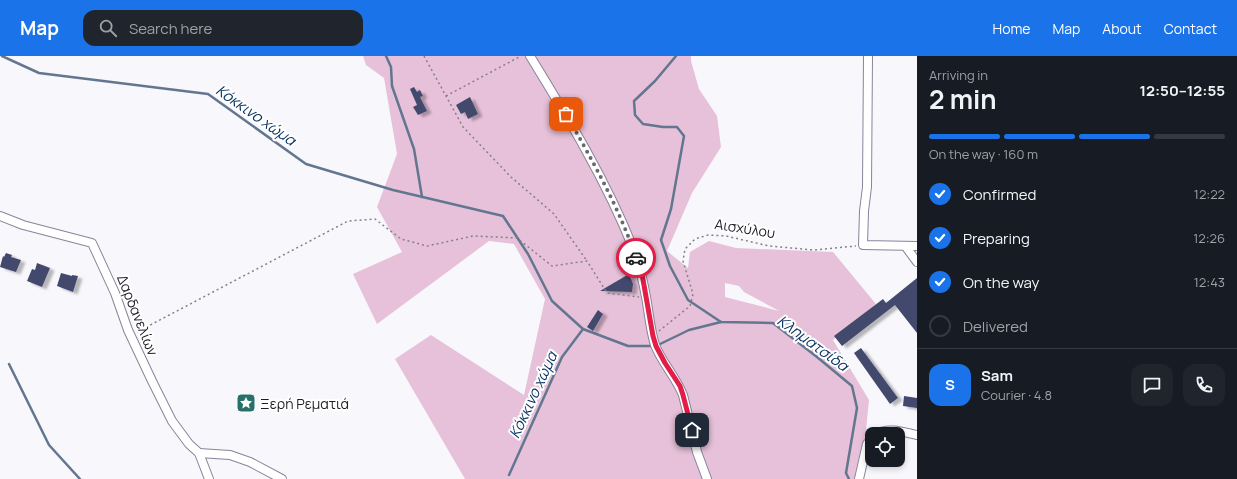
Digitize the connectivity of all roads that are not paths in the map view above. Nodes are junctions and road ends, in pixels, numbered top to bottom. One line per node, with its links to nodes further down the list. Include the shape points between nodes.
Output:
1 (530, 56): 13 (street, via 593,162 632,248 642,274 656,346 680,386 697,452)
2 (868, 56): 5 (street, via 867,187 863,245)
3 (0, 216): 9 (street, Δαρδανελίων, via 23,225 92,243 115,292 131,335 172,421 189,444)
4 (917, 246): 5 (street)
5 (906, 247): 6 (street)
6 (917, 262)
7 (905, 433): 8 (street)
8 (917, 435)
9 (200, 453): 11 (street, Δαρδανελίων); 12 (street, via 230,455 250,462)
10 (865, 453): 14 (street)
11 (209, 479)
12 (282, 479)
13 (707, 479)
14 (859, 479)

